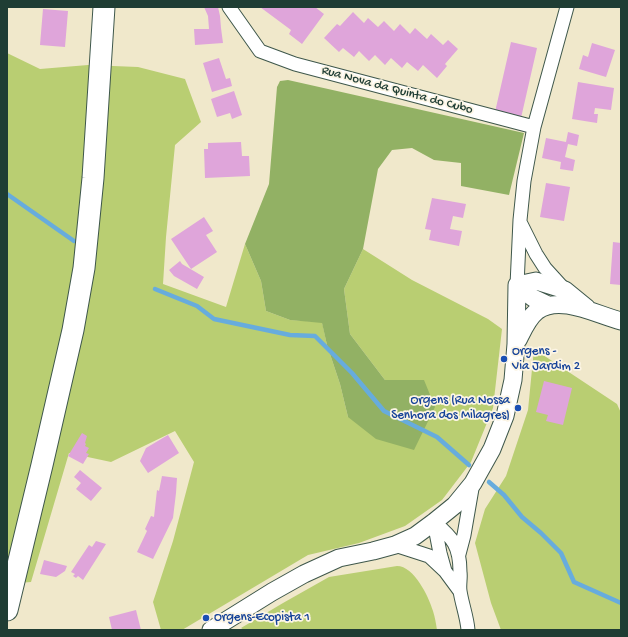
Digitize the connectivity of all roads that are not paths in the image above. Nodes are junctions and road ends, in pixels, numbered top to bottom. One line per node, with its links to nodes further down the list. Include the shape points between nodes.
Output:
1 (104, 7): 18 (main road, via 84,268 42,465)
2 (229, 7): 4 (street, Rua Nova da Quinta do Cubo, via 260,51 295,64)
3 (567, 7): 4 (street)
4 (534, 127): 5 (street)
5 (520, 220): 6 (street); 7 (street, via 545,268)
6 (517, 285): 7 (street, via 536,281); 8 (street); 11 (street)
7 (565, 290): 9 (street)
8 (548, 306): 9 (street, via 558,304); 11 (street, via 528,321)
9 (589, 310): 10 (street)
10 (621, 322)
11 (516, 344): 12 (street, via 513,380 505,416 492,449)
12 (474, 483): 13 (street, via 455,505); 15 (street)
13 (434, 522): 14 (street, via 415,536); 15 (street, via 449,535); 16 (street)
14 (395, 545): 16 (street, via 428,556); 19 (street, via 339,558 304,574)
15 (459, 554): 17 (street)
16 (445, 571): 17 (street)
17 (459, 590): 20 (street)
18 (7, 610)
19 (211, 630)
20 (468, 630)

